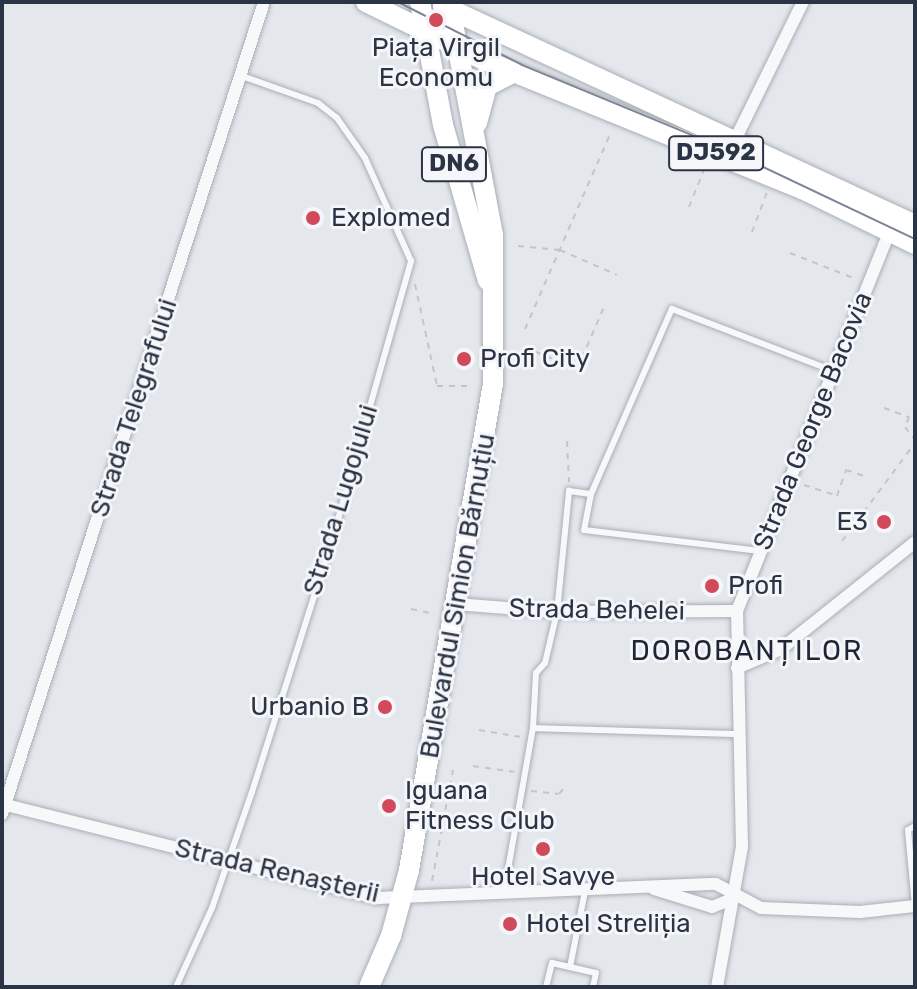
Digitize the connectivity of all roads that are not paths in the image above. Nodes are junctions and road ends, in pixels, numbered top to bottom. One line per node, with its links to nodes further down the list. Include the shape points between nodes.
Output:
1 (264, 2): 9 (street, Strada Telegrafului)
2 (366, 2): 6 (main road)
3 (420, 2): 6 (main road, Bulevardul Simion Bărnuțiu / DN6)
4 (803, 2): 11 (street)
5 (445, 4): 7 (main road, DN6); 11 (main road, DJ592)
6 (426, 32): 7 (main road); 15 (main road, Bulevardul Simion Bărnuțiu / DN6, via 443,125)
7 (457, 47): 8 (main road, DJ592); 10 (main road, Bulevardul Simion Bărnuțiu / DN6)
8 (513, 73): 10 (main road, via 485,90); 13 (main road, DJ592, via 802,189)
9 (242, 76): 26 (street, Strada Telegrafului); 28 (lane, Strada Lugojului, via 318,103 337,118 377,181 411,261 333,537)
10 (475, 135): 15 (main road, Bulevardul Simion Bărnuțiu / DN6, via 493,235)
11 (735, 140): 12 (main road, DJ592)
12 (915, 225)
13 (890, 231): 14 (main road, DJ592); 16 (street, Strada George Bacovia)
14 (915, 244)
15 (492, 293): 20 (main road, Bulevardul Simion Bărnuțiu / DN6, via 493,384)
16 (831, 370): 17 (lane, via 672,309); 19 (street, Strada George Bacovia)
17 (591, 494): 19 (lane, via 584,530); 22 (lane, via 569,491)
18 (915, 542): 23 (street, via 781,649)
19 (760, 551): 21 (street, Strada George Bacovia)
20 (456, 604): 22 (street, Strada Behelei); 32 (main road, Bulevardul Simion Bărnuțiu / DN6)
21 (737, 611): 22 (street, Strada Behelei); 23 (street)
22 (557, 612): 24 (lane, via 545,663 536,673)
23 (737, 668): 25 (street)
24 (533, 728): 25 (lane); 31 (lane)
25 (739, 734): 33 (street, via 742,847)
26 (3, 808): 28 (street, Strada Renașterii)
27 (915, 826): 34 (lane, via 908,830)
28 (227, 861): 32 (street, Strada Renașterii, via 377,898); 36 (lane, Strada Lugojului)
29 (653, 889): 30 (street, Strada Renașterii); 33 (street, Strada Renașterii, via 712,907); 33 (street, Strada Renașterii, via 716,884)
30 (585, 891): 31 (street, Strada Renașterii); 35 (lane)
31 (504, 892): 32 (street, Strada Renașterii)
32 (403, 896): 37 (main road, Bulevardul Simion Bărnuțiu / DN6)
33 (734, 898): 34 (street, via 761,908 846,912); 40 (street)
34 (915, 906)
35 (570, 967): 38 (lane, via 552,963); 39 (lane, via 596,973)
36 (176, 987)
37 (369, 987)
38 (546, 987)
39 (593, 987)
40 (717, 987)

